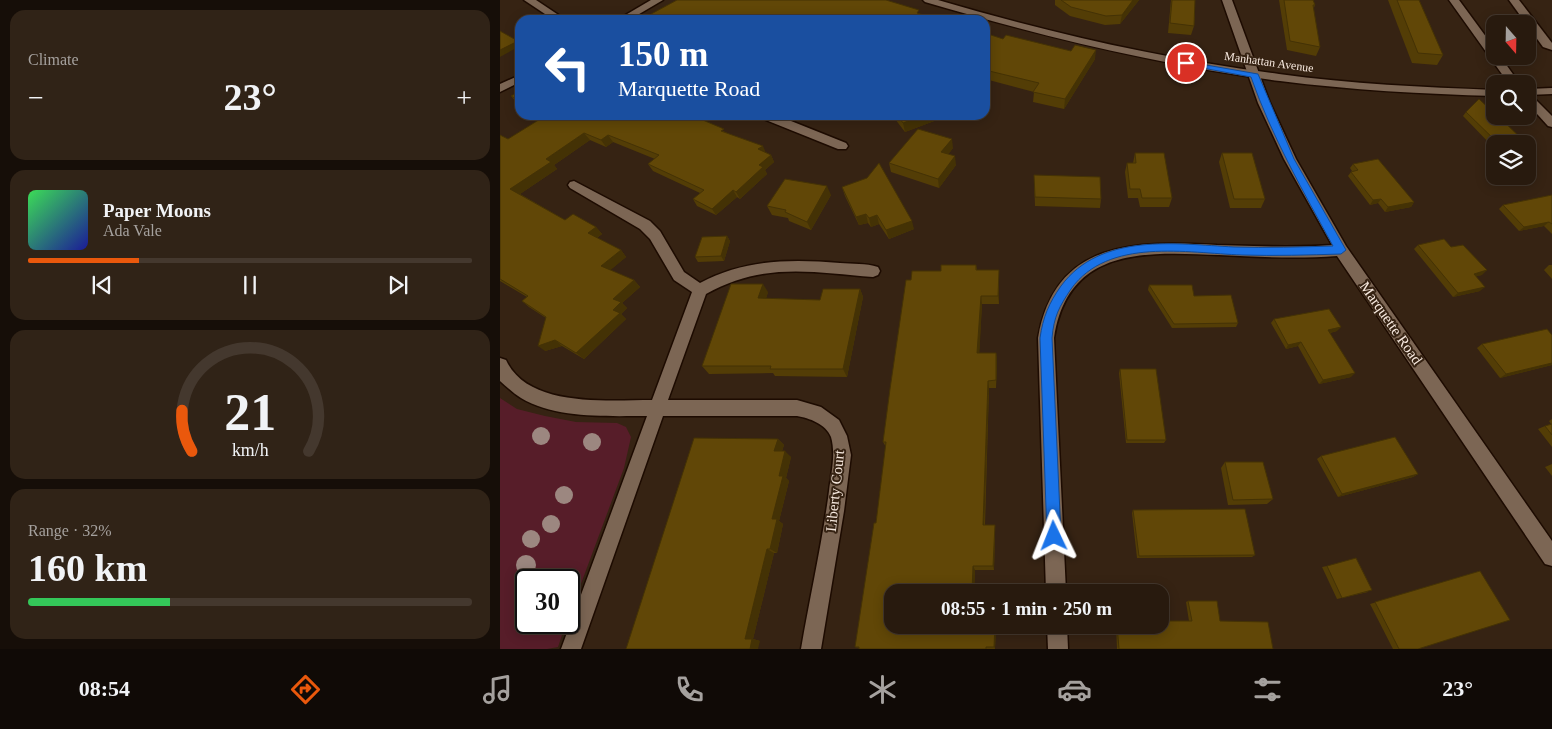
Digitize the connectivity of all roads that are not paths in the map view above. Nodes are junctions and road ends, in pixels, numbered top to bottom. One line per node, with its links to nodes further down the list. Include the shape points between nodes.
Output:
1 (529, 0): 8 (street)
2 (658, 0): 9 (street)
3 (928, 0): 7 (street, Manhattan Avenue)
4 (1226, 0): 14 (street, Marquette Road)
5 (1454, 0): 13 (street)
6 (1514, 0): 12 (street, via 1546,45)
7 (942, 2): 10 (street, Manhattan Avenue)
8 (553, 15)
9 (631, 15)
10 (984, 15)
11 (990, 17): 14 (street, Manhattan Avenue, via 1117,50)
12 (1552, 48)
13 (1508, 75)
14 (1255, 76): 19 (street, Manhattan Avenue, via 1353,86); 25 (street, Marquette Road, via 1290,159)
15 (515, 81): 16 (street)
16 (500, 89)
17 (1552, 90): 18 (street)
18 (1536, 91)
19 (1486, 92)
20 (1536, 106): 22 (street)
21 (777, 120): 23 (street)
22 (1552, 123)
23 (842, 146)
24 (574, 185): 27 (street, via 645,225 655,235 680,276)
25 (1341, 250): 30 (street, Marquette Road); 31 (street, via 1139,249 1098,260 1072,280 1048,318 1046,338)
26 (873, 271): 27 (street, via 756,267 727,275)
27 (700, 290): 29 (street)
28 (500, 366): 29 (street, Liberty Court, via 514,385 544,400 589,408)
29 (657, 406): 33 (street); 34 (street, Liberty Court, via 797,408 815,412 833,425 839,436 842,455)
30 (1552, 557)
31 (1056, 584)
32 (1057, 634): 35 (street)
33 (571, 649)
34 (812, 649)
35 (1058, 649)

